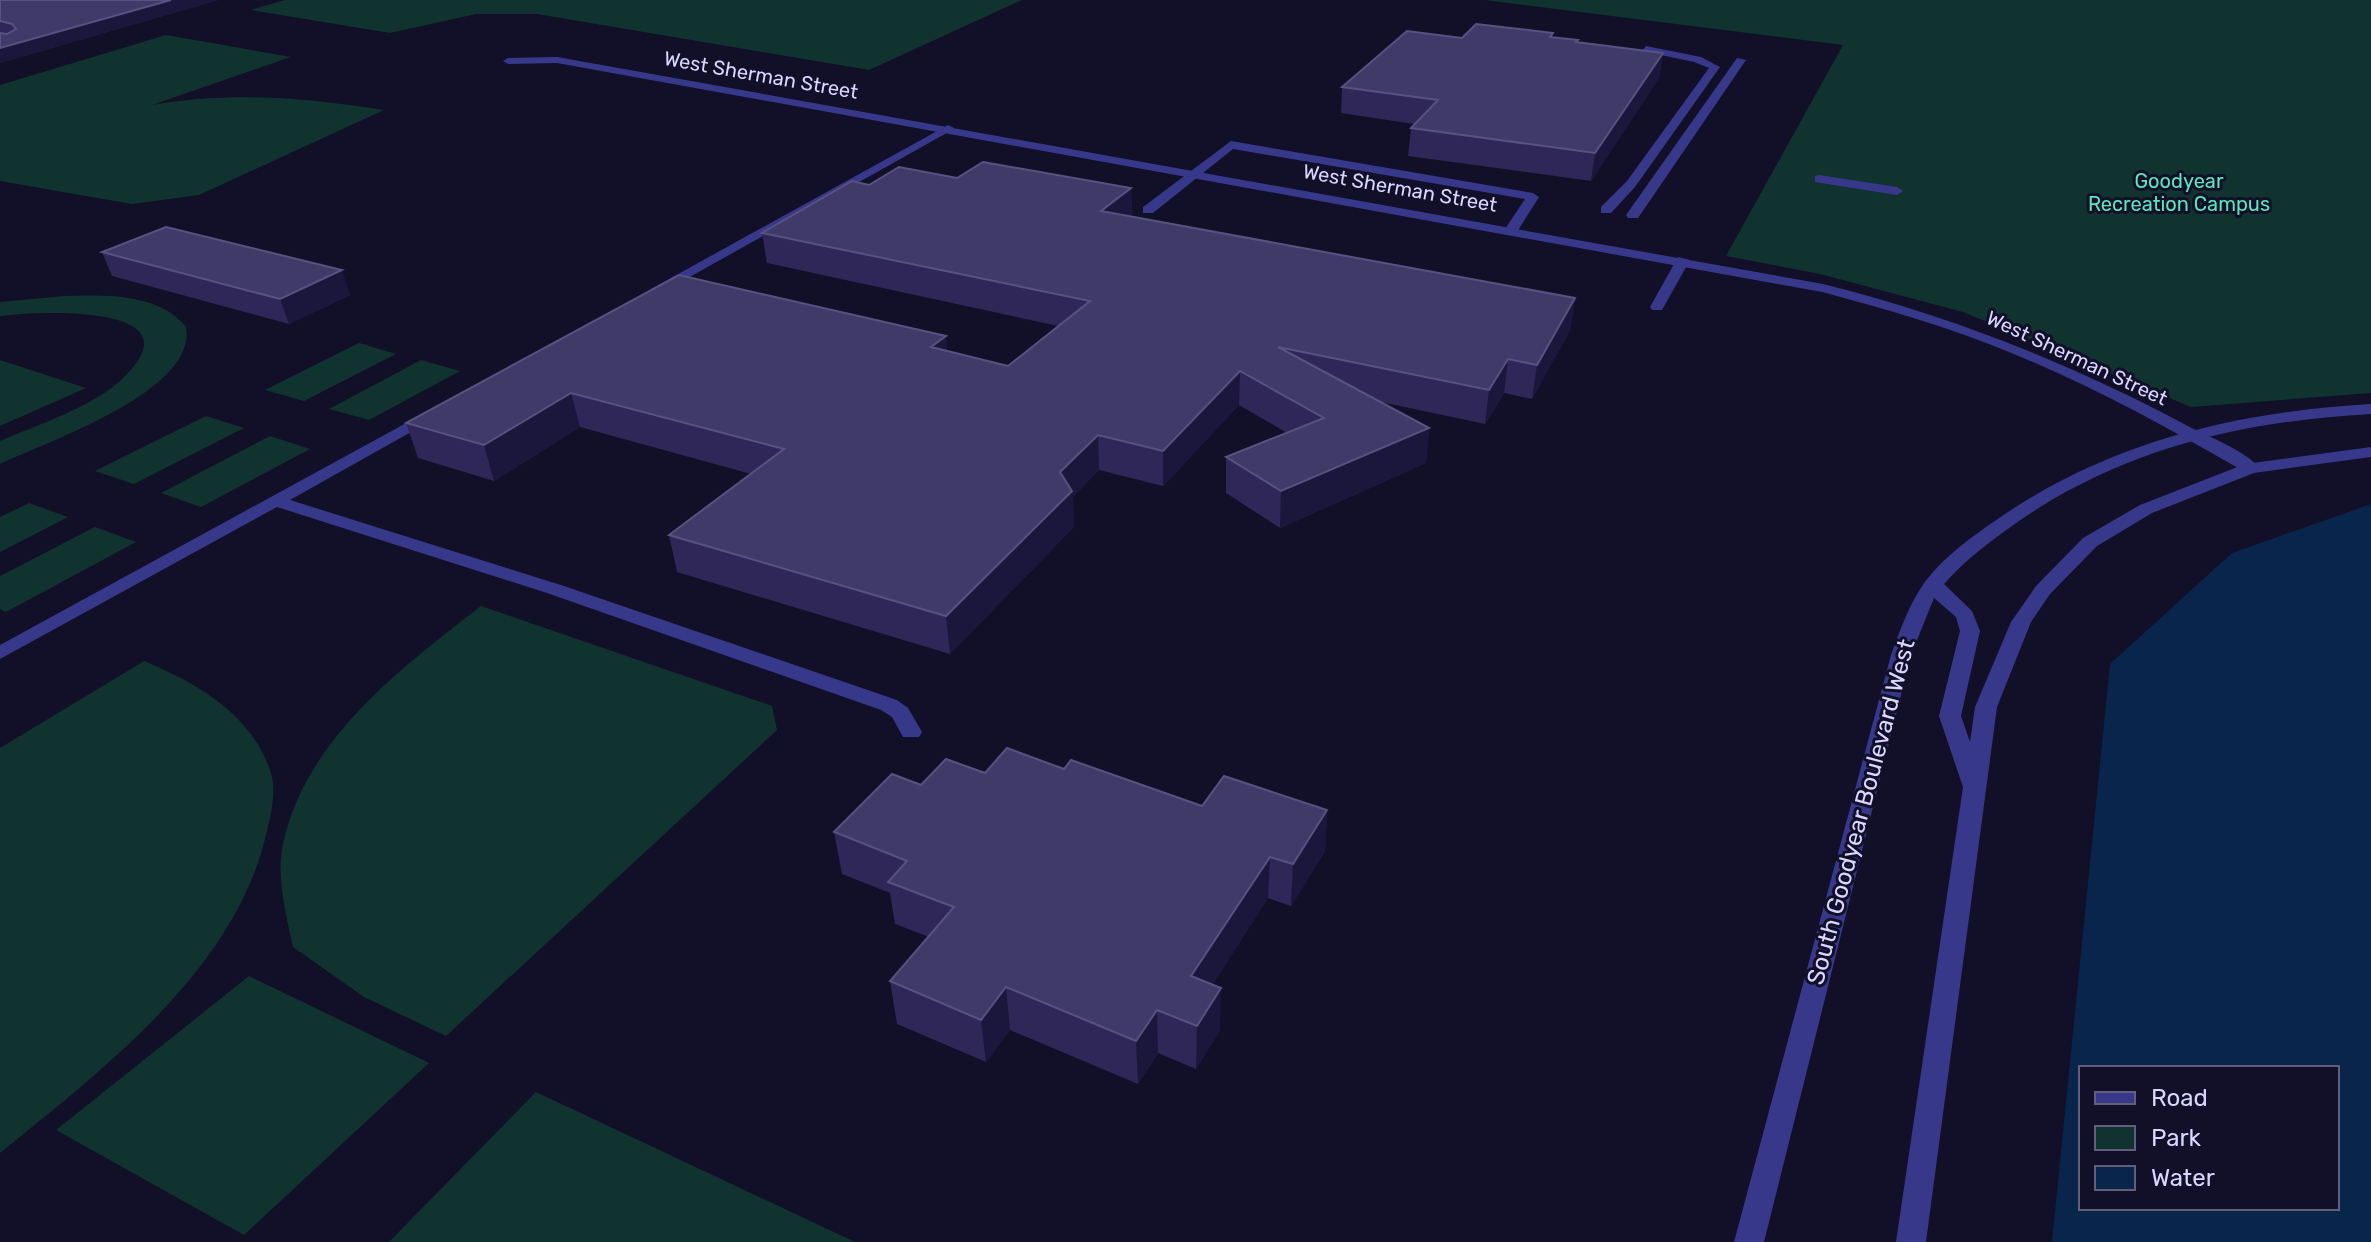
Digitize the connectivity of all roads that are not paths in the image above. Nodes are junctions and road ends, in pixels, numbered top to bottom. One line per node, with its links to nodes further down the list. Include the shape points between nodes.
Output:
1 (1646, 49): 9 (street, via 1715,67 1631,184)
2 (1741, 60): 10 (street)
3 (508, 61): 4 (street, West Sherman Street, via 557,60)
4 (948, 128): 5 (street, West Sherman Street); 13 (street)
5 (1197, 172): 8 (street); 11 (street, West Sherman Street); 11 (street, via 1231,145 1533,197)
6 (1819, 179): 7 (street)
7 (1897, 191)
8 (1148, 210)
9 (1606, 210)
10 (1633, 215)
11 (1512, 229): 12 (street, West Sherman Street)
12 (1683, 260): 14 (street); 17 (street, West Sherman Street, via 1823,288 1962,328)
13 (644, 296)
14 (1657, 307)
15 (448, 405): 20 (street)
16 (2371, 409): 17 (street, South Goodyear Boulevard West, via 2256,420)
17 (2189, 433): 19 (street, West Sherman Street); 21 (street, South Goodyear Boulevard West, via 2095,468 2037,498 1972,547)
18 (2371, 452): 19 (street)
19 (2251, 468): 24 (street, via 2146,509 2090,542 2043,590 2008,648 1986,707)
20 (276, 501): 22 (street); 23 (street, via 554,589 889,705)
21 (1932, 586): 24 (street, via 1965,615 1970,631 1950,716); 25 (street, South Goodyear Boulevard West, via 1901,655)
22 (0, 653)
23 (911, 732)
24 (1976, 791): 26 (street)
25 (1749, 1242)
26 (1911, 1242)

